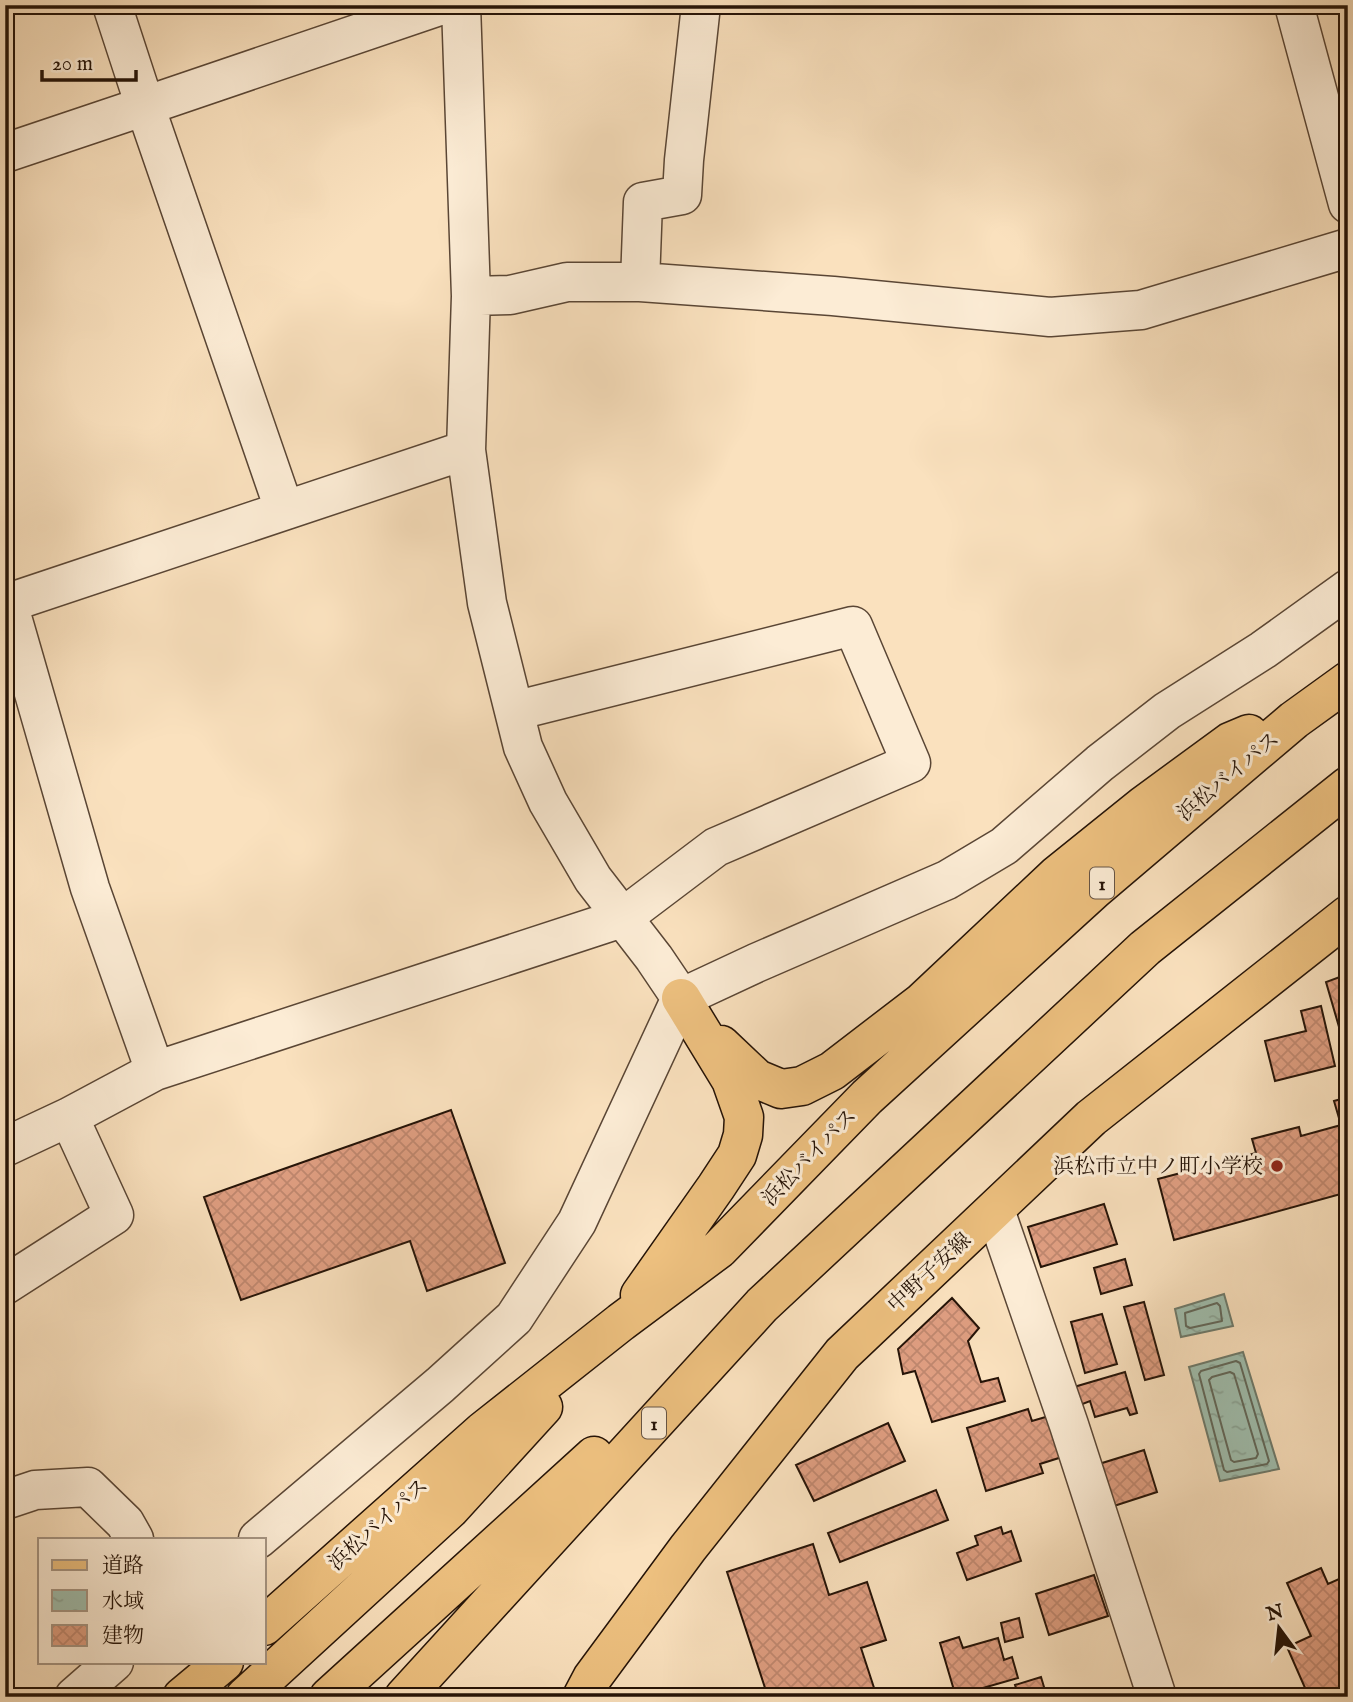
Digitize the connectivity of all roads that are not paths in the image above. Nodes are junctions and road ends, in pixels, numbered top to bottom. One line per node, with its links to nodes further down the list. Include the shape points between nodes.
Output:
1 (112, 5): 6 (street)
2 (442, 5): 6 (street)
3 (461, 5): 11 (street)
4 (701, 5): 10 (street, via 682,195 643,202)
5 (1294, 5): 8 (street)
6 (145, 106): 7 (street); 13 (street)
7 (5, 153)
8 (1348, 204)
9 (1348, 248): 10 (street, via 1141,310 1049,317)
10 (640, 282): 11 (street, via 566,282 510,295)
11 (471, 296): 12 (street)
12 (466, 450): 13 (street); 18 (street, via 487,603)
13 (284, 509): 15 (street)
14 (1348, 589): 22 (street, via 1167,711 1004,846 947,880)
15 (7, 603): 23 (street, via 90,888)
16 (1348, 681): 17 (main road, 浜松バイパス / 1)
17 (1314, 705): 22 (main road, via 1230,742 1144,805 1057,875 922,1002 832,1071 802,1086 781,1089 757,1079 729,1055); 29 (main road, 浜松バイパス / 1, via 1085,898 867,1097 719,1250)
18 (514, 711): 21 (street, via 523,747 548,802); 21 (street, via 853,626 911,762 716,847)
19 (1348, 786): 28 (main road, 1, via 1144,948)
20 (1348, 915): 26 (main road, 中野子安線, via 1091,1118)
21 (622, 918): 22 (street); 23 (street)
22 (681, 998): 29 (main road, via 731,1080 744,1117 743,1135 737,1155); 32 (street, via 577,1222 513,1318)
23 (155, 1071): 24 (street)
24 (69, 1116): 25 (street); 27 (street, via 114,1215)
25 (5, 1147)
26 (995, 1210): 39 (main road, 中野子安線, via 842,1354 688,1548); 40 (street)
27 (5, 1285)
28 (762, 1305): 37 (main road); 38 (main road, 1)
29 (621, 1322): 33 (main road, 浜松バイパス / 1, via 483,1431); 36 (main road, 1, via 450,1509)
30 (5, 1500): 31 (street, via 35,1490 88,1487 125,1523)
31 (133, 1538)
32 (259, 1538)
33 (266, 1624)
34 (112, 1664): 35 (street)
35 (74, 1697)
36 (245, 1697)
37 (329, 1697)
38 (404, 1697)
39 (582, 1697)
40 (1157, 1697)

